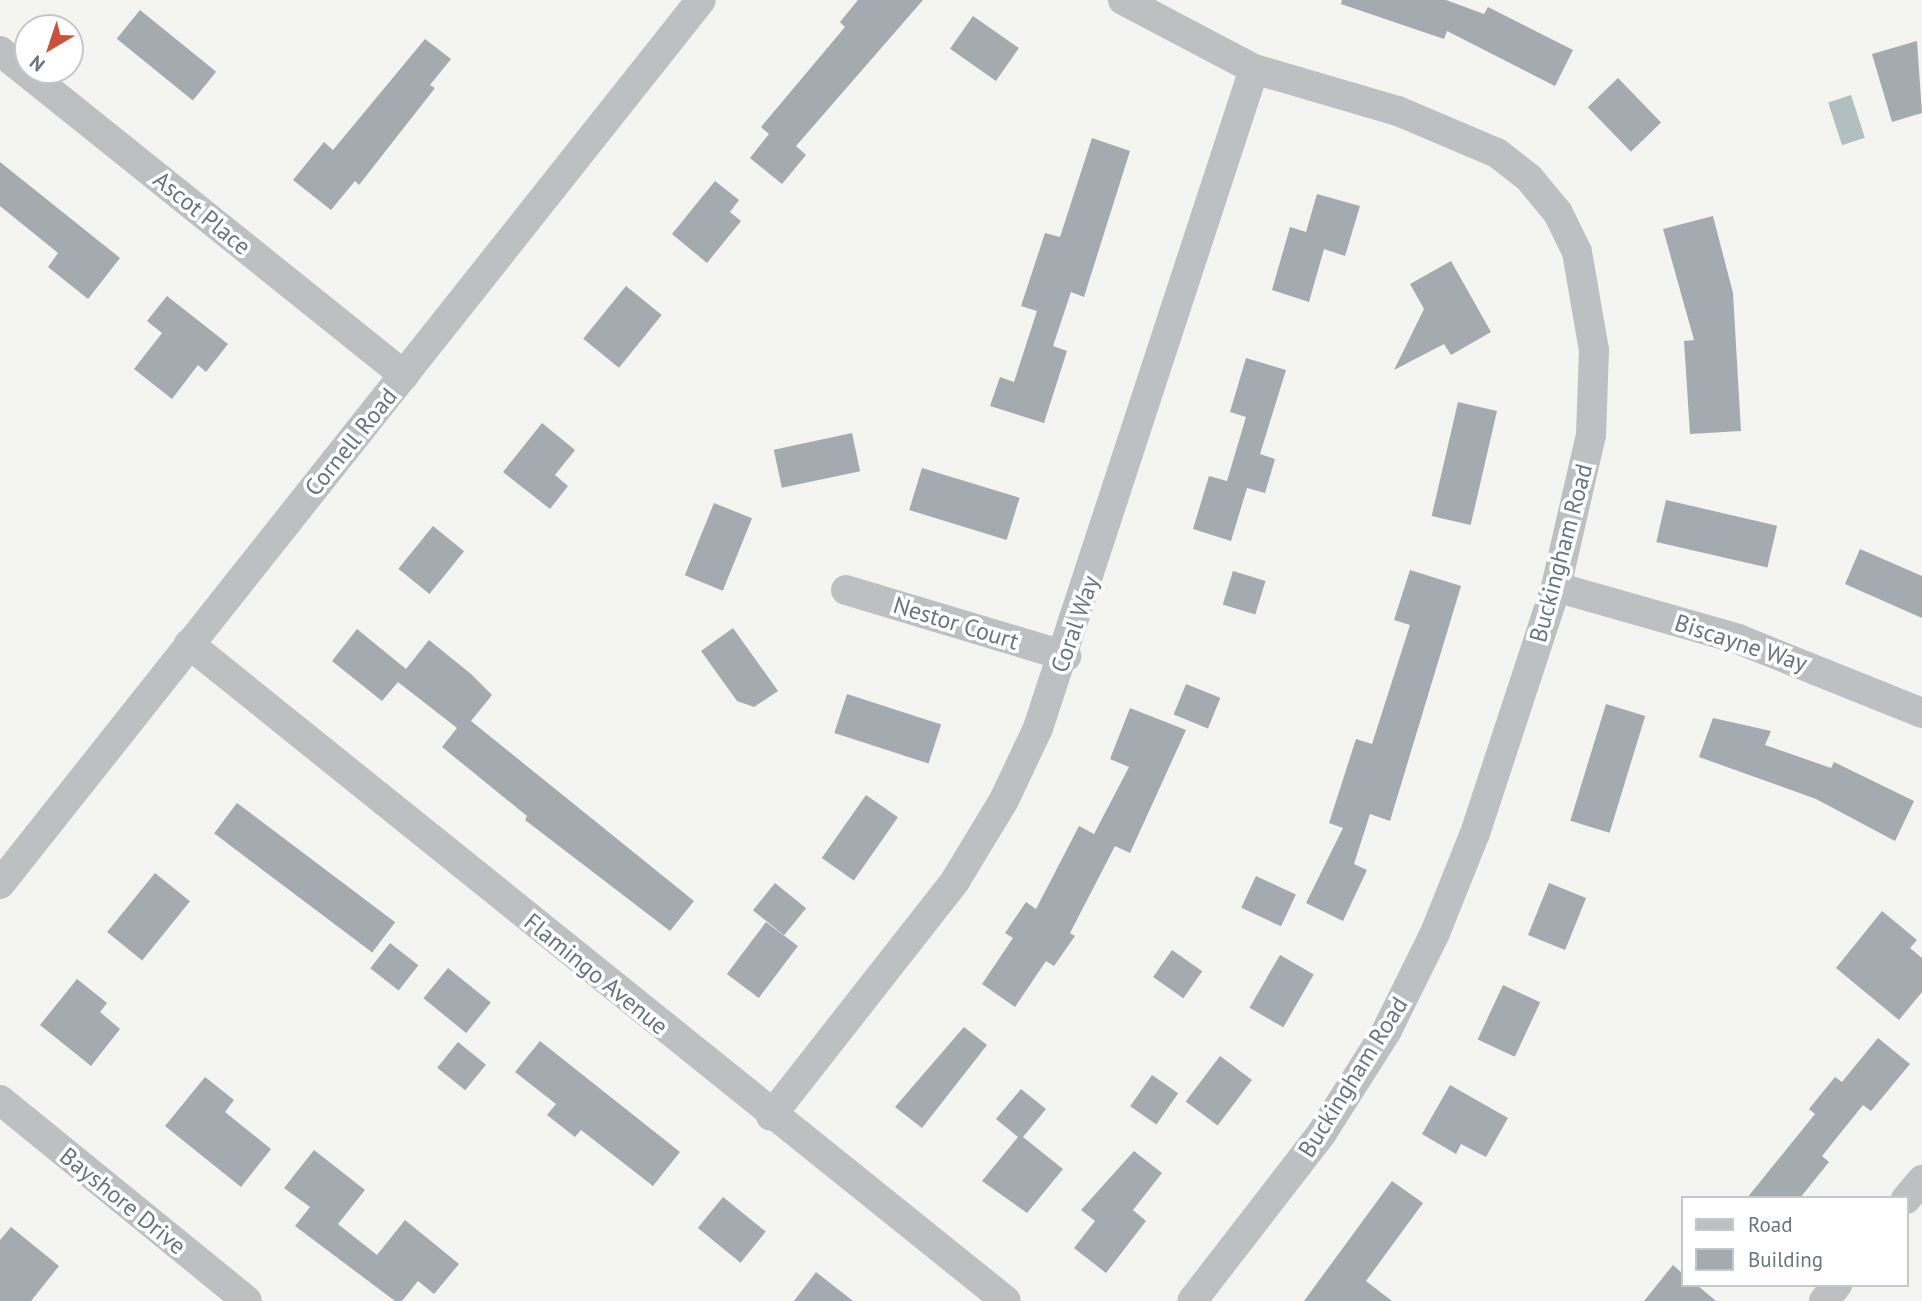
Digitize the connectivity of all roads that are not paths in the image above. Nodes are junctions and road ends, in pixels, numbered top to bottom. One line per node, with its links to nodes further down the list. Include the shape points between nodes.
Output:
1 (701, 0): 5 (street, Cornell Road)
2 (1123, 0): 4 (street, Buckingham Road)
3 (0, 51): 5 (street, Ascot Place)
4 (1254, 69): 6 (street, Buckingham Road, via 1455,131 1497,153 1529,178 1558,213 1577,252 1594,350 1591,435); 9 (street, Coral Way)
5 (404, 375): 8 (street, Cornell Road)
6 (1556, 587): 10 (street, Biscayne Way, via 1738,639); 19 (street, Buckingham Road, via 1475,833 1411,985 1322,1133)
7 (846, 590): 9 (street, Nestor Court)
8 (189, 644): 11 (street, Cornell Road); 13 (street, Flamingo Avenue)
9 (1066, 656): 13 (street, Coral Way, via 1004,800 955,881)
10 (1922, 713)
11 (0, 884)
12 (0, 1100): 17 (street, Bayshore Drive)
13 (771, 1116): 18 (street, Flamingo Avenue)
14 (1922, 1180): 15 (street)
15 (1908, 1197)
16 (1835, 1287): 20 (street)
17 (247, 1301)
18 (1006, 1301)
19 (1192, 1301)
20 (1824, 1301)

